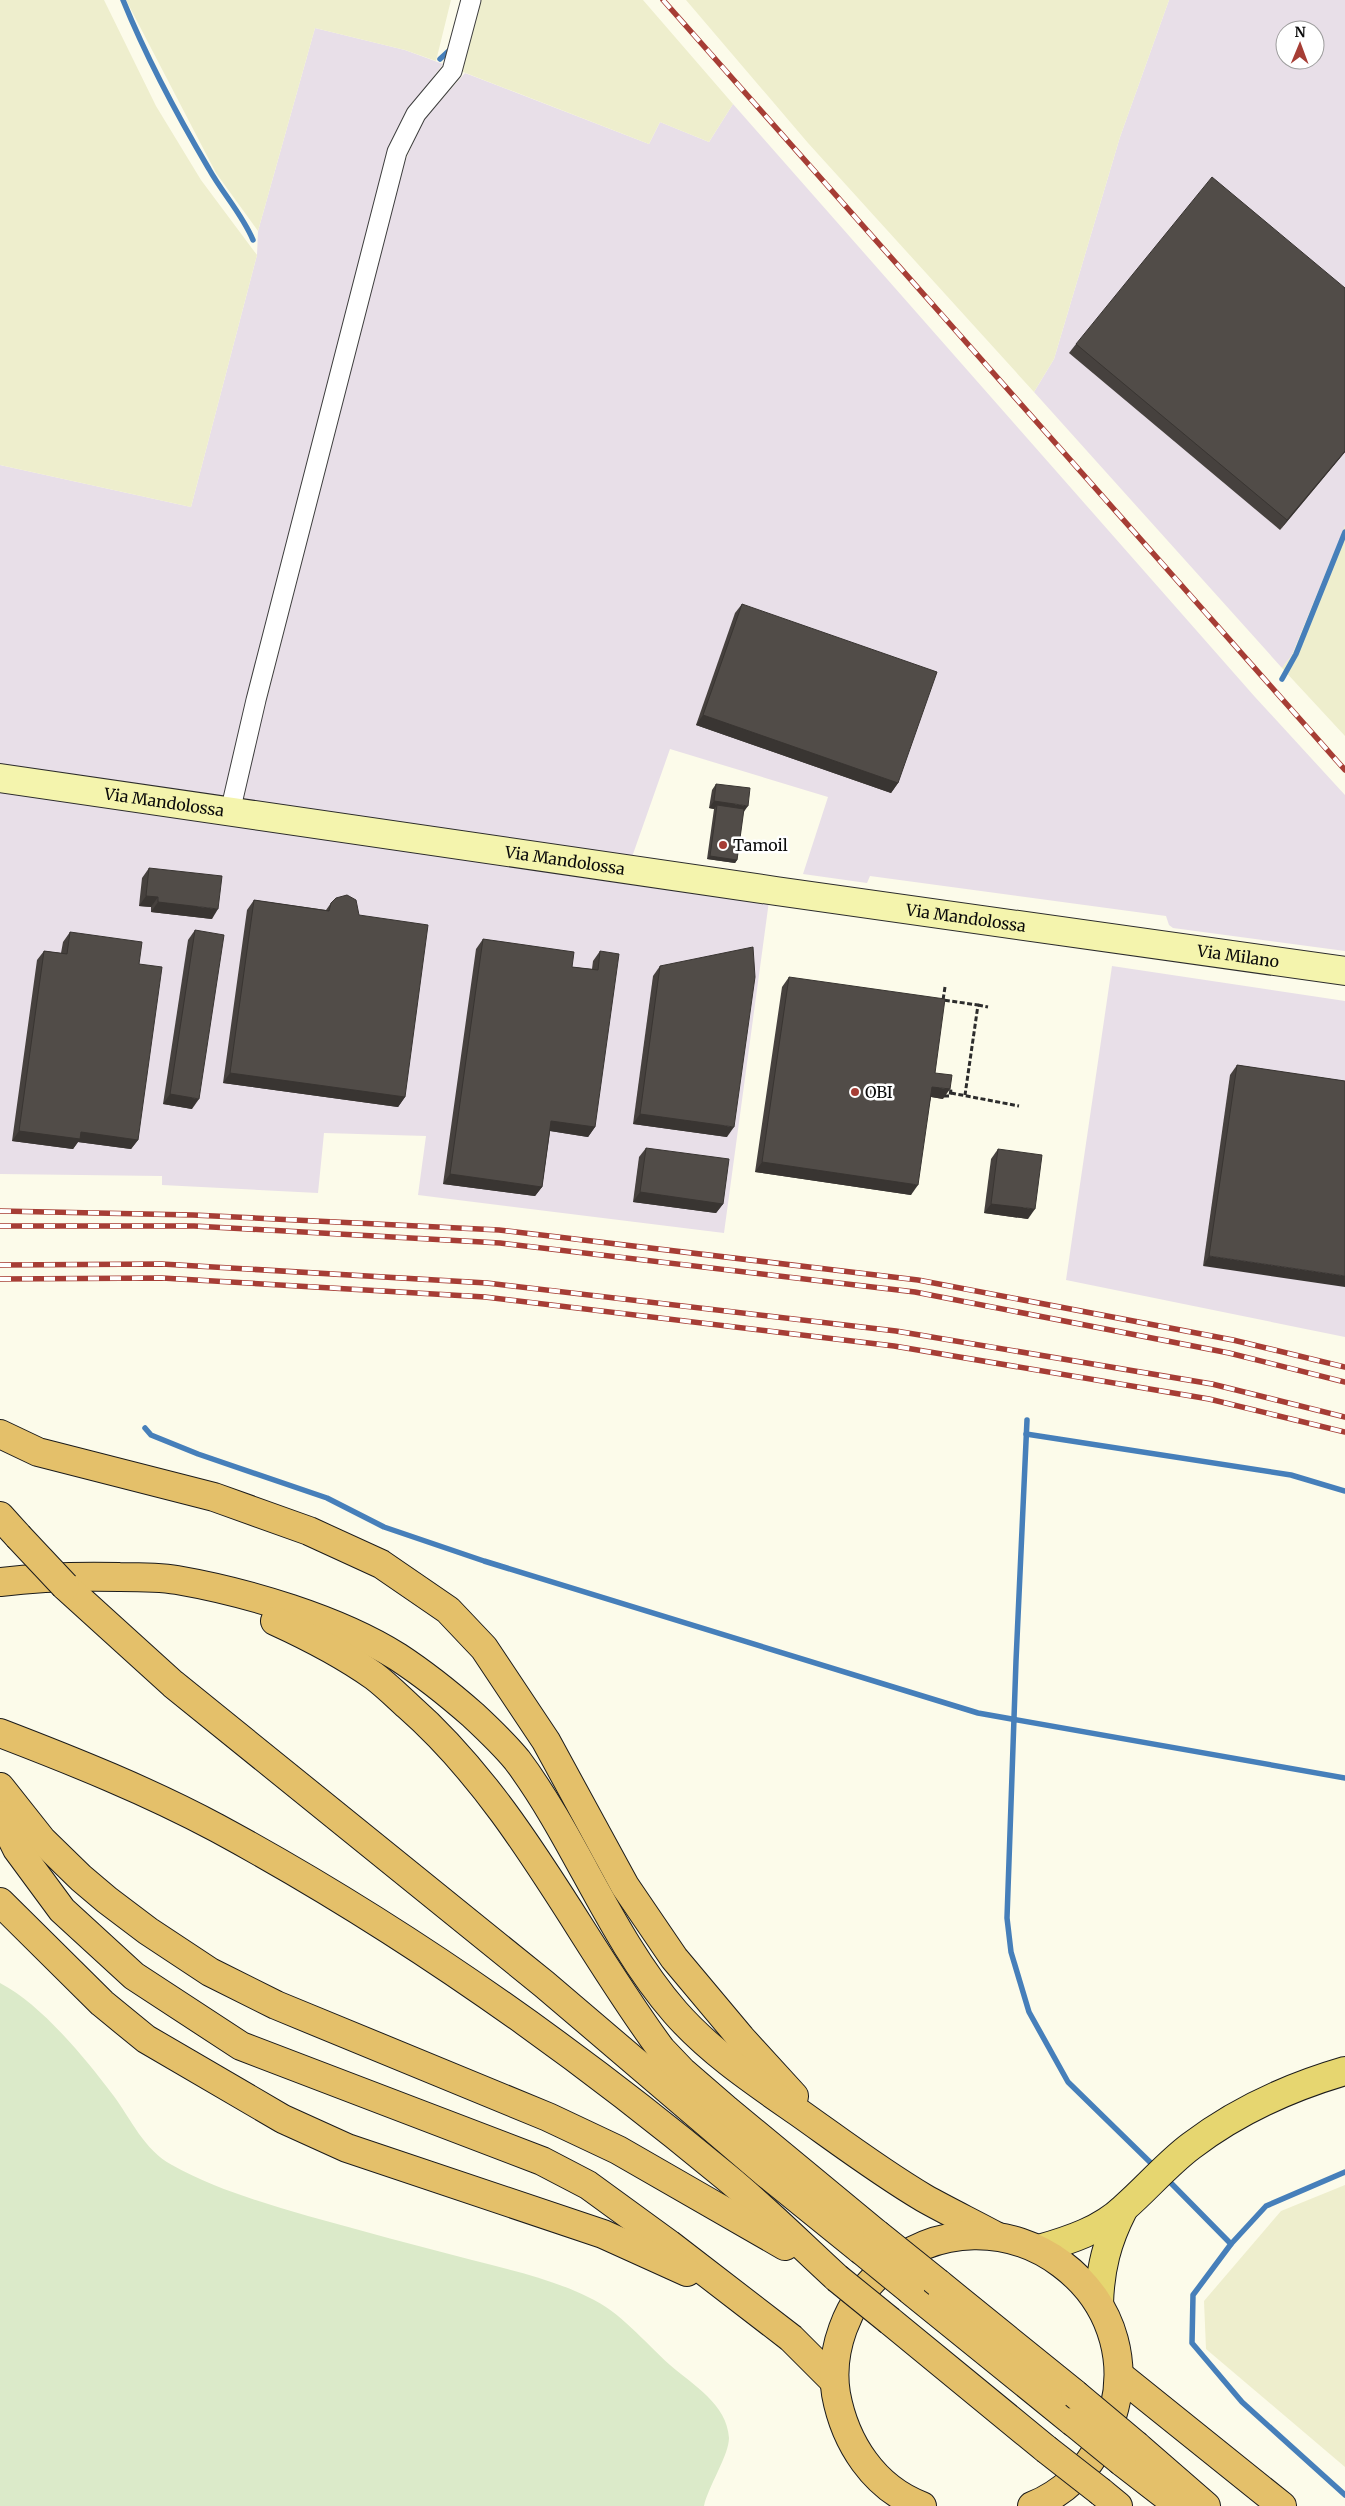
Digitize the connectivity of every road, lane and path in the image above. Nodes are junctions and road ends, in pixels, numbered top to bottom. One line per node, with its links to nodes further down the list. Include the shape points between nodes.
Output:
1 (471, 0): 3 (street, via 452,71 416,114 398,152)
2 (0, 778): 3 (main road, Via Mandolossa)
3 (230, 812): 4 (main road, Via Mandolossa)
4 (1132, 941): 5 (main road, Via Milano)
5 (1345, 972)
6 (945, 987): 7 (path, via 943,1000)
7 (978, 1005): 8 (path); 11 (path)
8 (988, 1007)
9 (945, 1088): 10 (path, via 951,1089)
10 (951, 1093): 11 (path); 12 (path)
11 (965, 1095): 13 (path)
12 (944, 1096)
13 (1019, 1106)
14 (0, 1434): 23 (highway, via 38,1452 214,1497 310,1531 381,1564 448,1610 484,1648 546,1741 625,1886 674,1958 741,2038)
15 (0, 1516): 26 (highway, bridge, via 65,1586 173,1684 544,1984 760,2168)
16 (107, 1577): 17 (highway); 23 (highway, via 175,1580 266,1602 350,1632 396,1655 426,1676 490,1730 515,1759 540,1794 623,1937 674,2012 745,2075); 26 (highway, via 214,1599 264,1616 339,1653 376,1677 429,1724 505,1813 662,2049)
17 (0, 1582)
18 (0, 1733): 28 (highway, via 126,1785 215,1827 305,1878 432,1958 621,2092 727,2178)
19 (0, 1787): 28 (highway, via 42,1840 100,1895 210,1972 276,2005 539,2113 618,2150)
20 (0, 1815): 29 (highway, via 17,1849 62,1910 134,1976 241,2046 542,2161 588,2185)
21 (0, 1902): 29 (highway, via 102,2003 146,2039 283,2119 355,2151 603,2234)
22 (1345, 2071): 24 (main road, via 1271,2098 1230,2120 1156,2175)
23 (829, 2134): 25 (highway, via 923,2198)
24 (1124, 2209): 27 (main road, via 1084,2234); 30 (main road, via 1104,2254)
25 (996, 2236): 27 (highway); 32 (highway, via 961,2235 926,2243 895,2260 869,2283 849,2313 837,2346)
26 (869, 2242): 33 (highway, bridge, via 938,2283 1075,2394); 33 (highway, bridge, via 910,2290 1073,2422)
27 (1039, 2249): 30 (highway, via 1070,2270)
28 (838, 2278): 34 (highway, bridge)
29 (729, 2292): 32 (highway, via 791,2338)
30 (1099, 2304): 31 (highway, via 1110,2327)
31 (1119, 2375): 36 (highway, via 1110,2426 1098,2450 1063,2489); 39 (highway)
32 (834, 2381): 35 (highway, via 840,2417 855,2451 879,2479 908,2501)
33 (1130, 2454): 37 (highway); 38 (highway)
34 (1109, 2499)
35 (922, 2506)
36 (1032, 2506)
37 (1179, 2506)
38 (1206, 2506)
39 (1282, 2506)

